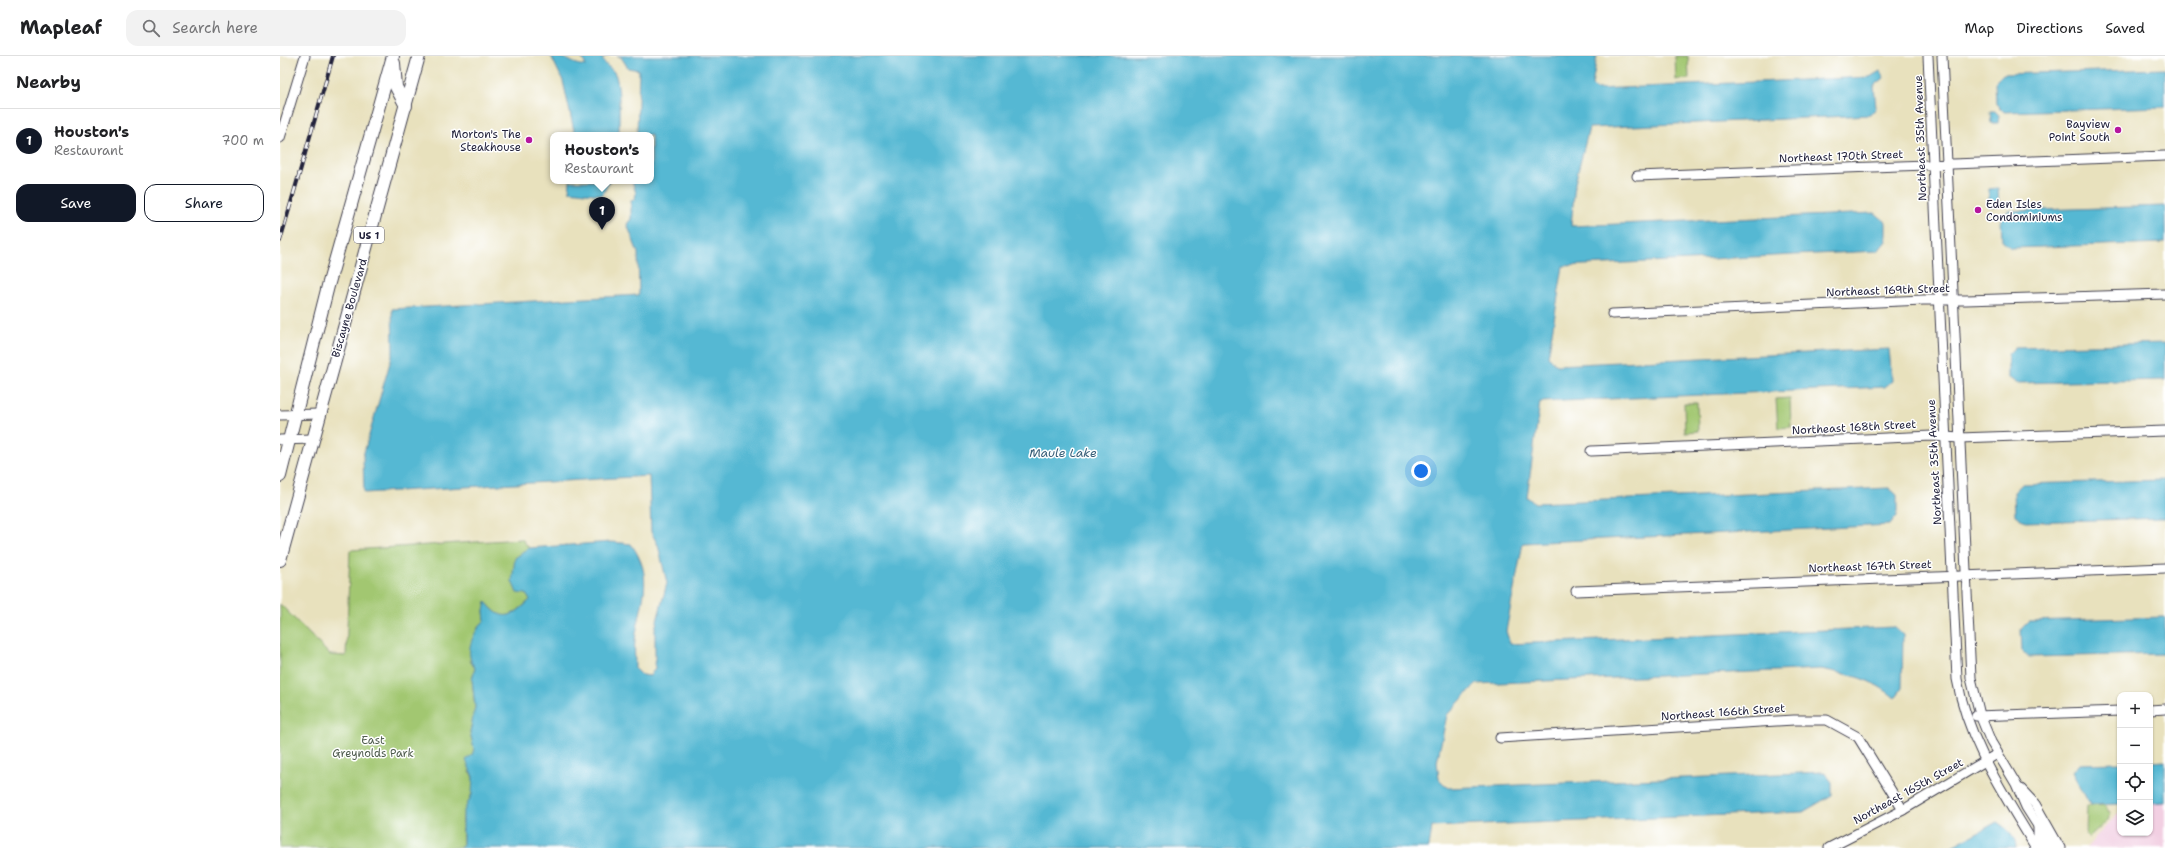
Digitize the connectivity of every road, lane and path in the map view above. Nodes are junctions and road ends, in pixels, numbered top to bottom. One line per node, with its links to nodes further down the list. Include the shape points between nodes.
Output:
1 (305, 56): 7 (street)
2 (393, 56): 6 (main road, via 396,86); 16 (main road, US 1, via 330,280)
3 (420, 56): 6 (main road, Biscayne Boulevard / US 1)
4 (1928, 56): 9 (street, Northeast 35th Avenue)
5 (1942, 56): 10 (street)
6 (406, 106): 17 (main road, Biscayne Boulevard / US 1)
7 (280, 138)
8 (2165, 156): 10 (street, Northeast 170th Street)
9 (1933, 164): 10 (street, Northeast 170th Street); 11 (street, Northeast 170th Street); 13 (street, Northeast 35th Avenue)
10 (1946, 164): 14 (street)
11 (1637, 176)
12 (2165, 294): 14 (street, Northeast 169th Street)
13 (1938, 300): 14 (street, Northeast 169th Street); 15 (street, Northeast 169th Street); 20 (street, Northeast 35th Avenue)
14 (1953, 300): 21 (street)
15 (1612, 314)
16 (296, 414): 17 (street); 18 (street); 23 (main road, US 1)
17 (319, 414): 22 (main road, Biscayne Boulevard / US 1)
18 (280, 415)
19 (2165, 431): 21 (street, Northeast 168th Street)
20 (1945, 437): 21 (street, Northeast 168th Street); 24 (street, Northeast 168th Street); 29 (street, Northeast 35th Avenue)
21 (1959, 438): 28 (street)
22 (312, 439): 23 (street); 26 (main road, Biscayne Boulevard / US 1)
23 (285, 440): 25 (main road, US 1)
24 (1591, 451)
25 (280, 476)
26 (280, 560)
27 (2165, 568): 28 (street, Northeast 167th Street)
28 (1966, 574): 29 (street, Northeast 167th Street); 34 (street, via 1970,663)
29 (1952, 575): 30 (street, Northeast 167th Street); 35 (street, Northeast 35th Avenue, via 1956,672)
30 (1576, 591)
31 (2165, 709): 32 (street)
32 (2153, 710)
33 (2117, 711): 34 (street)
34 (1980, 715): 35 (street); 37 (street)
35 (1967, 719): 38 (street, Northeast 35th Avenue)
36 (1500, 738): 40 (street, Northeast 166th Street, via 1786,720 1827,720 1858,737)
37 (1998, 754): 38 (street, Northeast 165th Street); 39 (street)
38 (1985, 761): 40 (street, Northeast 165th Street); 43 (street, Northeast 35th Avenue)
39 (2017, 786): 41 (street); 46 (street, via 2035,804)
40 (1903, 810): 42 (street, Northeast 165th Street)
41 (2038, 826): 44 (street, via 2038,837); 45 (street)
42 (1829, 848)
43 (2036, 848)
44 (2045, 848)
45 (2052, 848)
46 (2060, 848)

